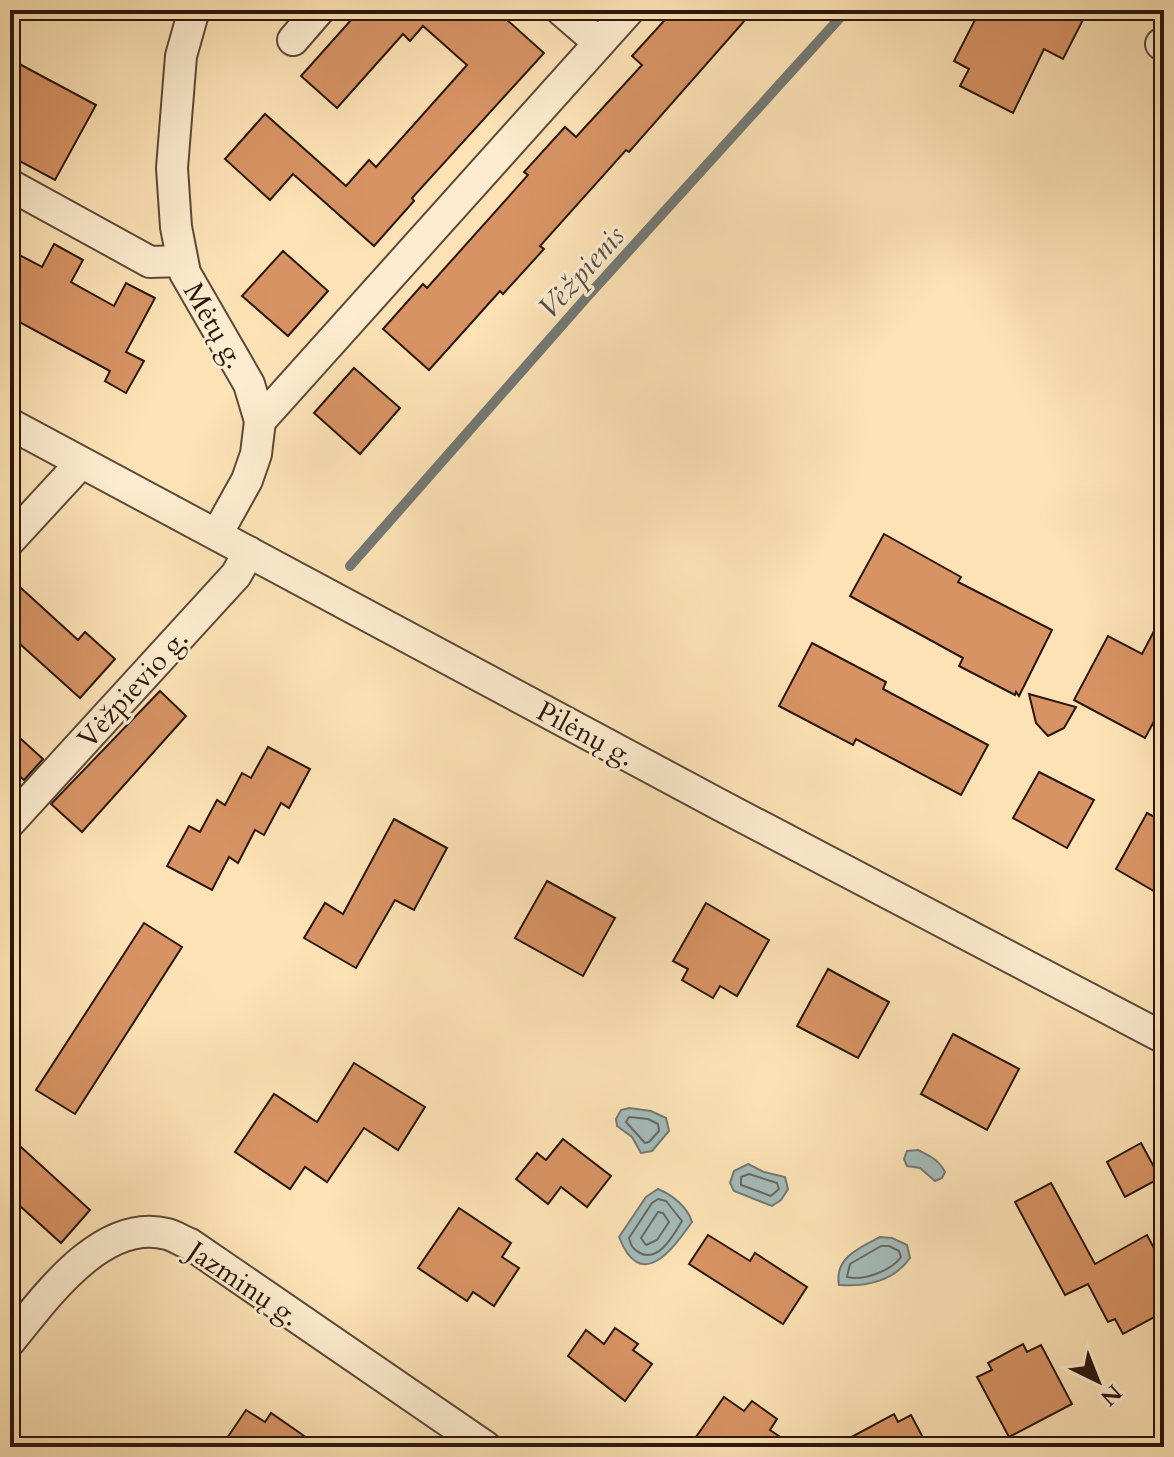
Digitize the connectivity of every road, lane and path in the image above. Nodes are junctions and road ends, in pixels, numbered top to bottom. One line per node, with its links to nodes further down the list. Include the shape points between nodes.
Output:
1 (194, 10): 8 (street, Mėtų g., via 181,56 172,168)
2 (319, 10): 5 (street)
3 (561, 10): 6 (street)
4 (629, 10): 6 (street)
5 (293, 40)
6 (599, 43): 9 (street)
7 (10, 185): 8 (street, via 150,262)
8 (182, 261): 9 (street, Mėtų g., via 249,384)
9 (260, 421): 12 (street, Mėtų g., via 247,480)
10 (10, 424): 11 (street, Pilėnų g.)
11 (81, 463): 12 (street, Pilėnų g.); 13 (street)
12 (217, 534): 14 (street, Pilėnų g.)
13 (10, 540)
14 (249, 552): 15 (street, Vėžpievio g., via 236,575); 16 (street, Pilėnų g.)
15 (10, 822)
16 (1164, 1038)
17 (10, 1341): 18 (street, Jazminų g., via 89,1255 118,1238 166,1234 190,1244)
18 (486, 1447)

